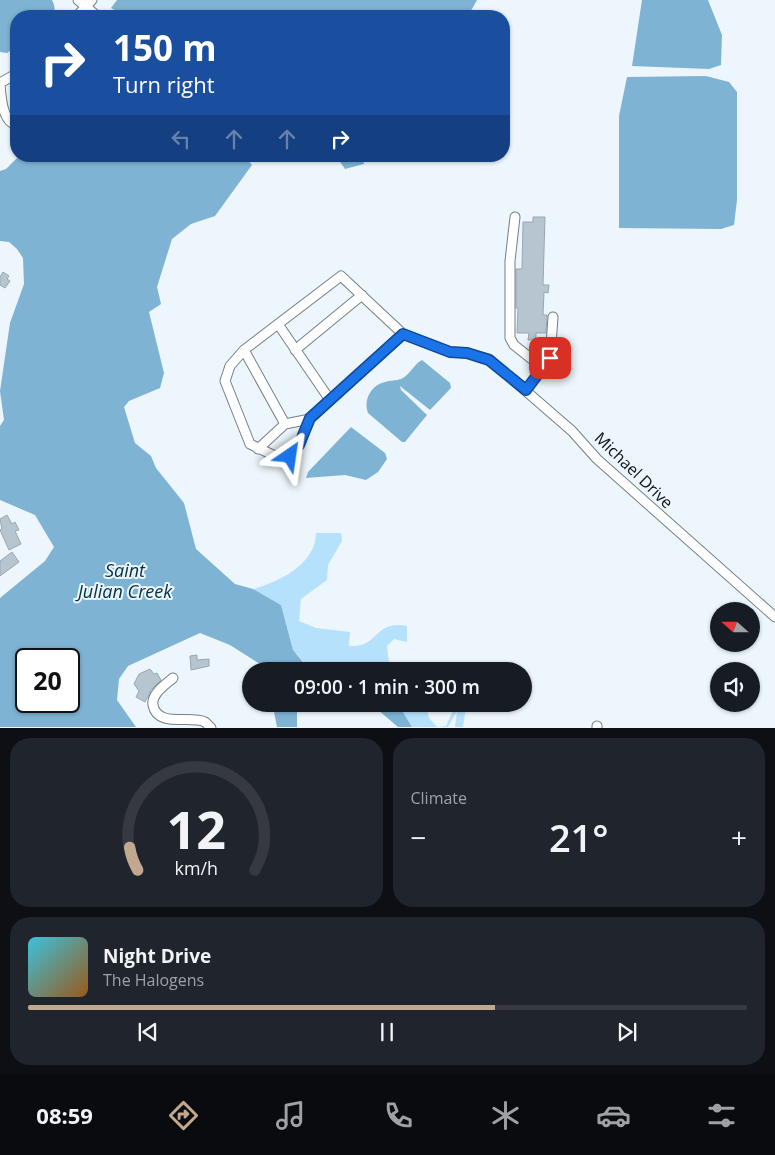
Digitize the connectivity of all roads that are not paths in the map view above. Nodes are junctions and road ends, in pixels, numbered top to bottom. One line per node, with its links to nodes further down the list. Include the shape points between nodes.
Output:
1 (78, 0): 2 (street)
2 (89, 3)
3 (0, 84): 4 (street)
4 (10, 122)
5 (515, 217): 12 (street, via 510,261 510,338)
6 (362, 295): 8 (street, via 342,276); 9 (street); 11 (street)
7 (553, 317): 12 (street, via 552,348)
8 (278, 324): 10 (street); 11 (street)
9 (403, 334): 13 (street, Michael Drive, via 450,352 489,360); 14 (street)
10 (244, 350): 16 (street); 17 (street, via 230,366 225,381 250,444)
11 (296, 350): 14 (street)
12 (543, 368): 13 (street)
13 (526, 390): 18 (street, Michael Drive, via 572,430 614,475)
14 (330, 400): 15 (street)
15 (310, 418): 16 (street); 17 (street, via 299,445 290,456 279,458)
16 (285, 424): 17 (street)
17 (258, 448)
18 (775, 617)
19 (173, 678): 20 (street, via 158,691 152,702 153,709 171,719 205,722)
20 (211, 728)

